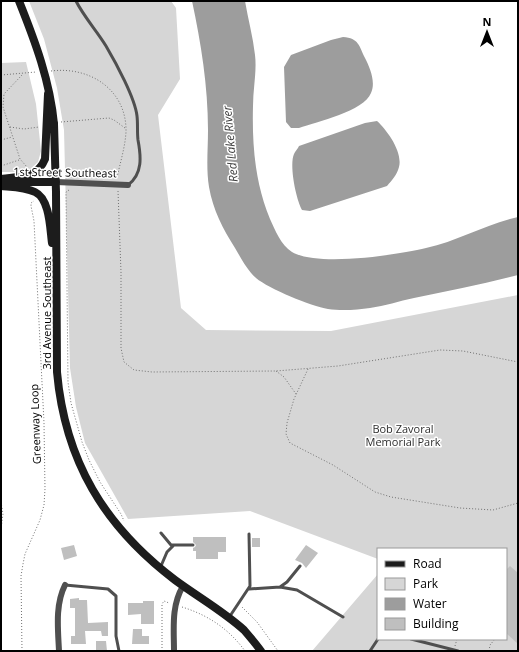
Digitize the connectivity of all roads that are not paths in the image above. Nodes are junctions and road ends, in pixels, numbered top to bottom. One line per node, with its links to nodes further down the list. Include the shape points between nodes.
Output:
1 (19, 1): 3 (street, 3rd Avenue Southeast, bridge, via 36,44 48,88)
2 (76, 1): 7 (lane, via 106,46 129,92 137,115 140,166 134,181)
3 (51, 124): 4 (street, via 41,168 29,175); 6 (street, 3rd Avenue Southeast)
4 (1, 179)
5 (1, 182): 6 (street, 1st Street Southeast)
6 (56, 182): 7 (street, 1st Street Southeast); 9 (street, 3rd Avenue Southeast)
7 (128, 184)
8 (1, 186): 9 (street, via 42,196 46,204)
9 (56, 271): 15 (street, 3rd Avenue Southeast, via 56,372 71,443 83,472 105,510 130,541)
10 (162, 533): 13 (lane)
11 (249, 534): 19 (lane)
12 (193, 545): 13 (lane)
13 (173, 546): 15 (lane, via 167,552)
14 (300, 566): 18 (lane, via 287,582)
15 (160, 568): 17 (street, 3rd Avenue Southeast)
16 (65, 585): 24 (street, via 58,610); 25 (lane, via 108,589 116,596 116,636)
17 (183, 586): 21 (street, 3rd Avenue Southeast); 26 (street, via 175,605)
18 (280, 586): 19 (lane); 20 (lane, via 297,590)
19 (249, 589): 21 (lane)
20 (343, 617)
21 (229, 618): 27 (street, 3rd Avenue Southeast)
22 (377, 640): 28 (lane)
23 (415, 640): 29 (lane)
24 (59, 651)
25 (119, 651)
26 (174, 651)
27 (261, 651)
28 (370, 651)
29 (456, 651)

